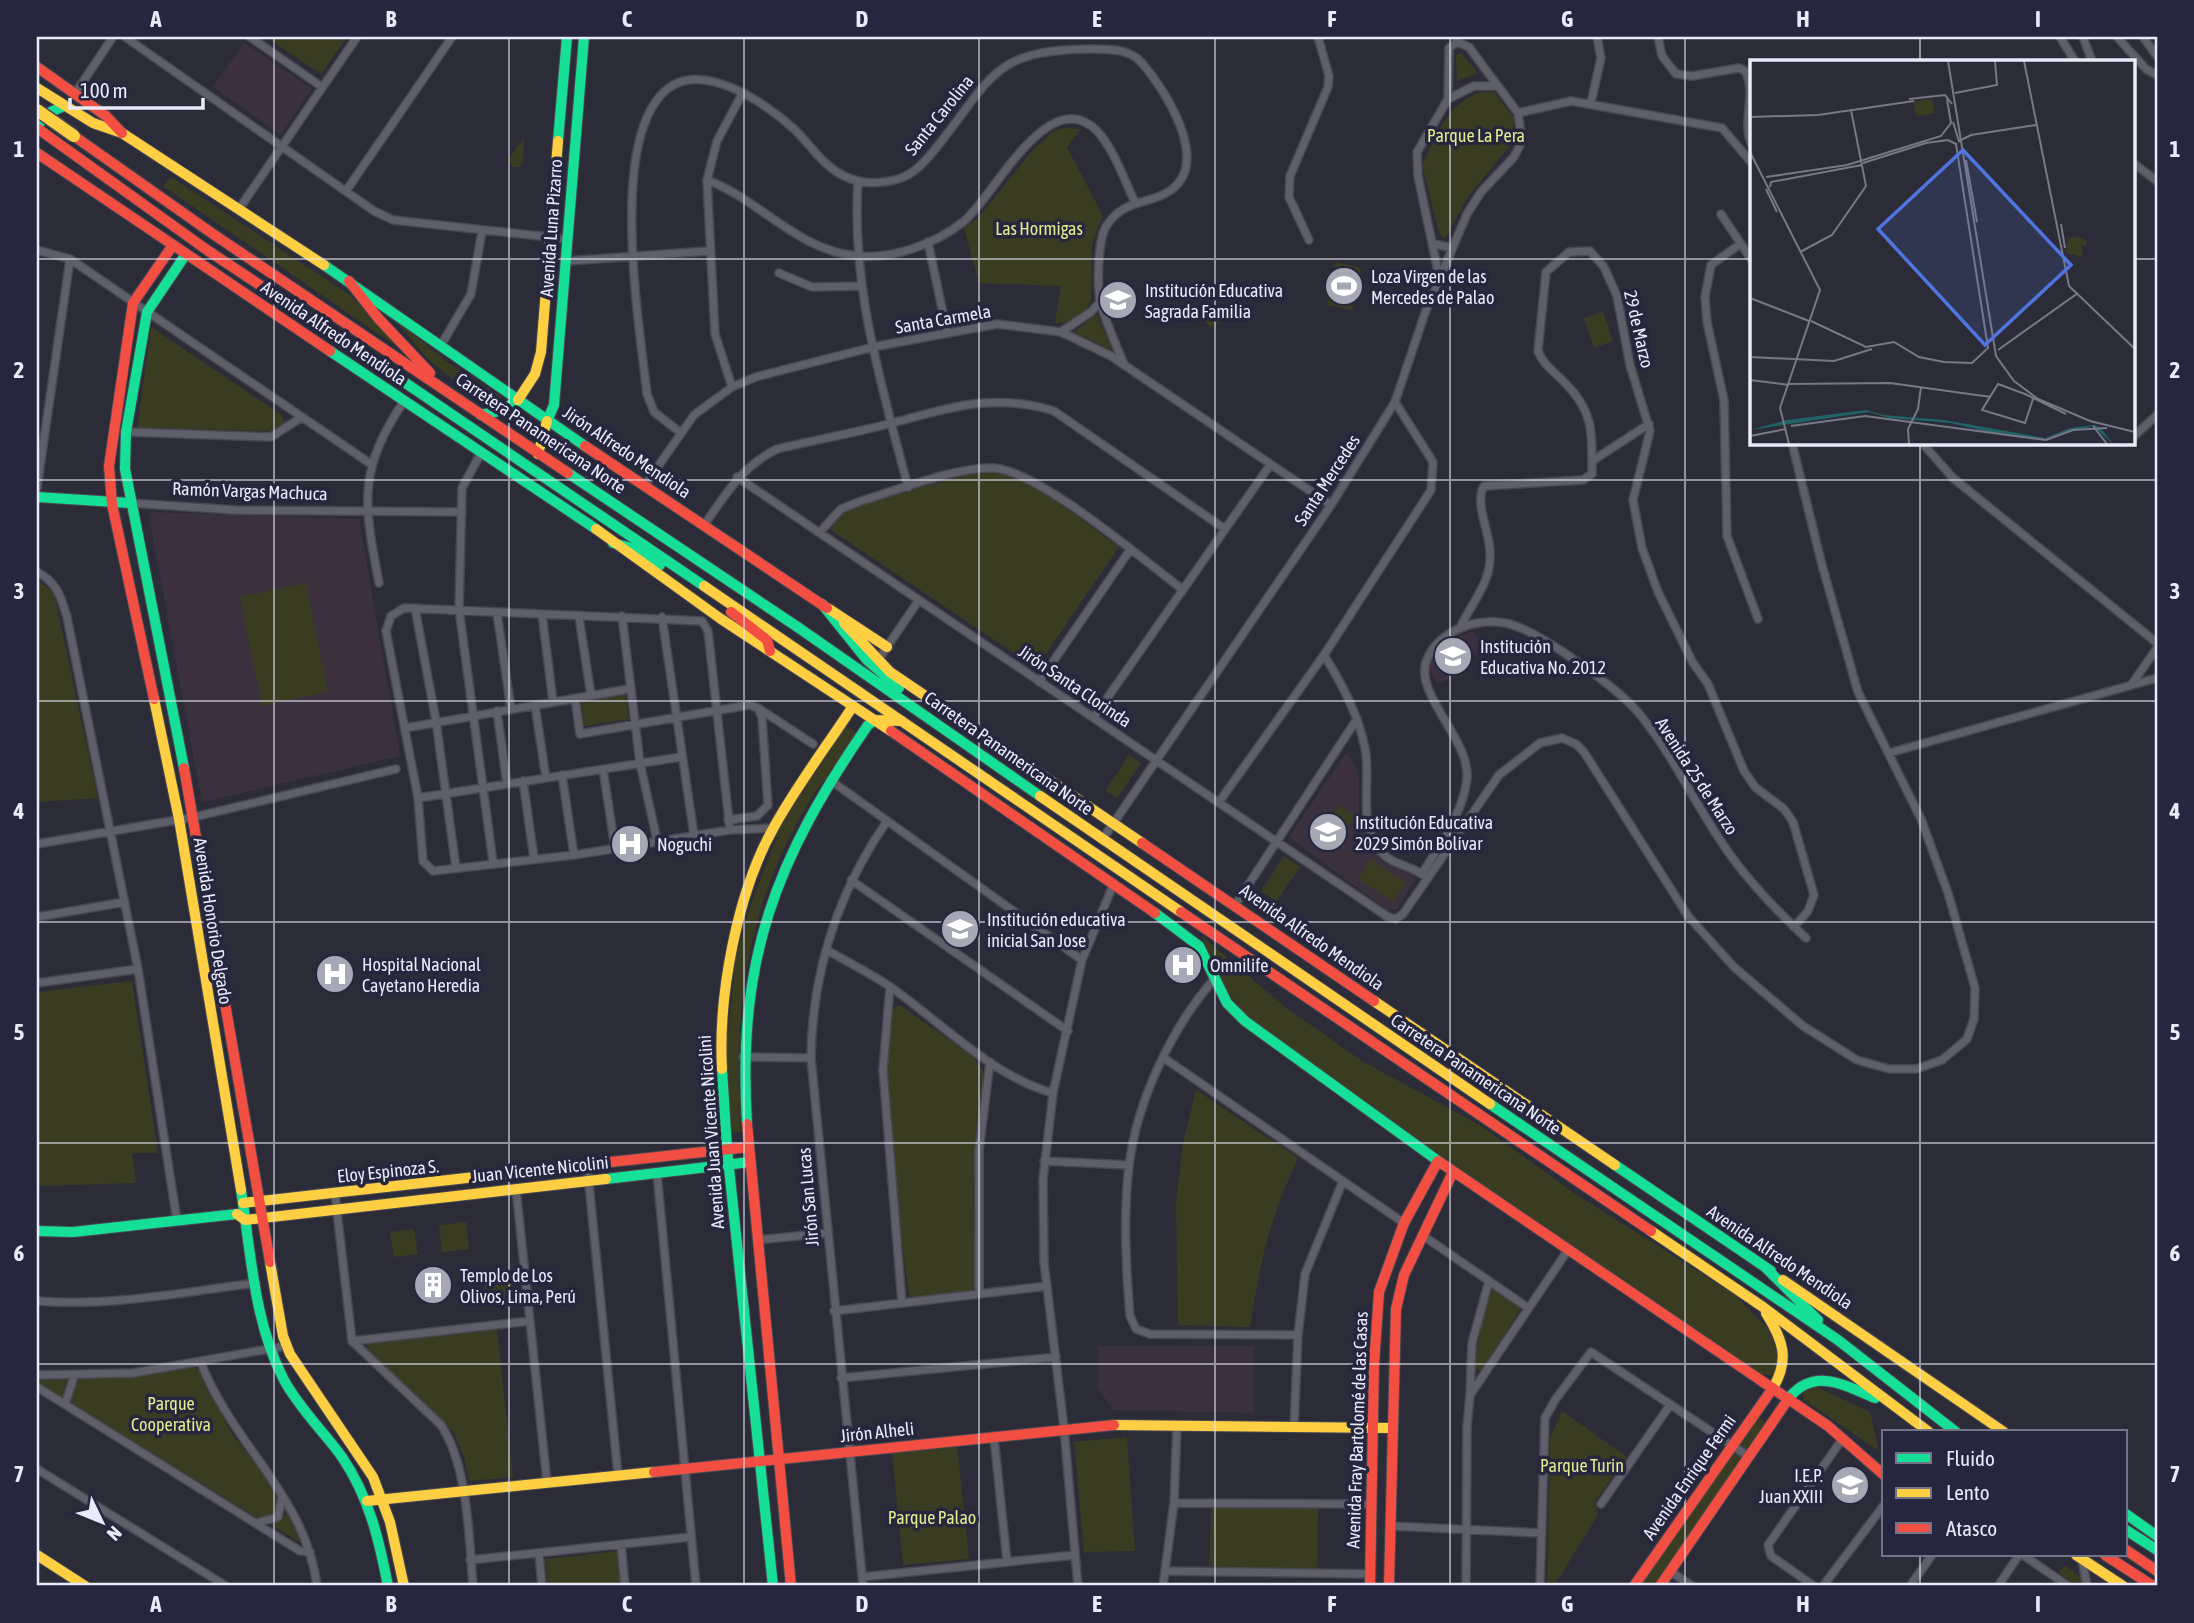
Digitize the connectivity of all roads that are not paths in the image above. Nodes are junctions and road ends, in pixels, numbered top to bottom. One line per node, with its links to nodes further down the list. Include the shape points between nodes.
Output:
1 (113, 37): 23 (street)
2 (125, 37): 33 (street)
3 (250, 37): 21 (street)
4 (357, 37): 21 (street)
5 (452, 37): 40 (street)
6 (567, 37): 45 (main road, Avenida Luna Pizarro)
7 (584, 37): 46 (main road, Avenida Luna Pizarro)
8 (1318, 37): 47 (street, via 1328,87 1293,165 1289,197)
9 (1597, 37): 26 (street, via 1601,58)
10 (1658, 37): 32 (street, via 1662,56 1676,74 1745,71)
11 (2060, 37): 16 (street)
12 (2083, 37): 17 (street)
13 (2117, 37): 19 (street)
14 (2143, 37): 15 (street)
15 (2157, 56)
16 (2074, 60)
17 (2092, 60)
18 (37, 67): 23 (main road)
19 (2157, 75)
20 (1497, 86): 25 (street, via 1474,86); 25 (street, via 1469,47 1457,42 1449,48); 29 (street)
21 (322, 87): 33 (street)
22 (37, 88): 27 (main road)
23 (74, 94): 31 (main road)
24 (742, 94): 37 (street, via 717,141); 39 (street, via 794,129 835,171); 56 (street, via 717,81 692,79 671,86 654,104 636,155)
25 (1448, 99): 49 (street, via 1417,152)
26 (1591, 103): 29 (street, via 1555,103); 35 (street, via 1722,128)
27 (64, 106): 30 (main road, via 46,114); 31 (main road, via 93,123)
28 (37, 110): 74 (main road, Carretera Panamericana Norte, bridge)
29 (1518, 113): 52 (street, Santa Mercedes, via 1519,148 1472,204)
30 (37, 127): 110 (main road, Carretera Panamericana Norte, via 207,250)
31 (122, 132): 42 (main road)
32 (1750, 140)
33 (281, 146): 40 (street); 42 (street)
34 (37, 152): 51 (main road, Avenida Alfredo Mendiola)
35 (1750, 161)
36 (2134, 164): 38 (street)
37 (707, 180): 54 (street); 57 (street, via 741,196 804,242)
38 (2157, 181)
39 (858, 182): 41 (street, Santa Carolina, via 881,184 904,177 924,163 1005,64 1047,51 1114,50 1137,58 1144,66 1175,115 1187,145 1185,171 1179,182 1157,197); 57 (street)
40 (346, 191): 44 (street, via 393,220)
41 (1135, 202): 48 (street, via 1096,131 1087,124 1059,121 1036,134 966,220); 65 (street, Santa Carolina, via 1106,226 1101,239)
42 (239, 209): 62 (main road)
43 (1721, 214): 50 (street)
44 (482, 231): 45 (street); 70 (street, via 471,294)
45 (550, 238): 46 (street); 75 (main road, Avenida Luna Pizarro, via 541,352 535,374)
46 (567, 239): 60 (main road, Avenida Luna Pizarro)
47 (1309, 240)
48 (928, 242): 57 (street, via 906,250); 68 (street)
49 (1434, 244): 52 (street); 63 (street)
50 (1740, 244): 58 (street); 123 (street, via 1711,265 1705,297 1724,400 1727,536)
51 (173, 245): 55 (main road, Avenida Alfredo Mendiola); 66 (main road, Avenida Honorio Delgado)
52 (1453, 248): 63 (street, Santa Mercedes)
53 (37, 250): 59 (street)
54 (709, 251): 56 (street); 73 (street, via 715,334)
55 (186, 254): 67 (main road, Avenida Honorio Delgado); 76 (main road, Avenida Alfredo Mendiola)
56 (632, 256): 60 (street); 85 (street, via 647,394 654,412)
57 (858, 256): 64 (street)
58 (1750, 258)
59 (70, 259): 66 (street); 97 (street)
60 (567, 261): 81 (main road, Avenida Luna Pizarro, via 554,405)
61 (779, 273): 64 (street, via 812,287)
62 (349, 281): 70 (main road, Jirón Alfredo Mendiola); 74 (main road)
63 (1440, 281): 77 (street, Santa Mercedes)
64 (861, 286): 71 (street)
65 (1100, 302): 69 (street); 72 (street, Santa Carolina)
66 (134, 303): 67 (street); 100 (main road, Avenida Honorio Delgado, via 112,429)
67 (147, 312): 80 (street); 84 (main road, Avenida Honorio Delgado)
68 (947, 332): 69 (street, Santa Carmela, via 997,324); 71 (street, Santa Carmela)
69 (1061, 332): 72 (street, Santa Carmela)
70 (441, 345): 75 (main road, Jirón Alfredo Mendiola)
71 (873, 347): 73 (street, Santa Carmela); 82 (street)
72 (1124, 364): 93 (street, Santa Carmela)
73 (732, 387): 85 (street, Santa Carmela, via 694,415)
74 (444, 389): 78 (main road, Carretera Panamericana Norte)
75 (518, 400): 78 (main road, via 503,410); 81 (main road, Jirón Alfredo Mendiola)
76 (404, 401): 89 (main road, Avenida Alfredo Mendiola); 92 (street, via 385,429)
77 (1395, 402): 101 (street, Santa Mercedes); 128 (street, via 1433,462 1431,490)
78 (481, 415): 90 (main road, Carretera Panamericana Norte)
79 (2157, 415): 86 (street)
80 (302, 417): 84 (street, via 271,437); 92 (street)
81 (547, 421): 90 (main road, Avenida Luna Pizarro); 95 (main road, Jirón Alfredo Mendiola)
82 (891, 423): 94 (street, via 777,449); 96 (street); 105 (street, via 958,404 1035,405 1054,411)
83 (1649, 424): 91 (street); 91 (street, 29 de Marzo, via 1630,365 1617,296 1606,271 1590,251 1569,252 1544,277 1538,351 1586,407); 195 (street, 29 de Marzo, via 1633,500 1642,548 1744,771 1755,788 1784,809 1793,822 1814,895)
84 (126, 432): 99 (main road, Avenida Honorio Delgado)
85 (681, 433): 95 (street, Santa Carmela)
86 (2134, 436)
87 (1792, 444): 156 (street, via 1858,692)
88 (1923, 444): 125 (street, via 1953,478)
89 (481, 453): 103 (street, via 463,488); 107 (main road, Avenida Alfredo Mendiola)
90 (538, 454): 151 (main road, Carretera Panamericana Norte)
91 (1592, 461): 124 (street, via 1592,474 1583,480 1484,486 1481,500 1490,565 1483,590)
92 (371, 464): 102 (street)
93 (1270, 466): 101 (street, Santa Carmela); 105 (street)
94 (737, 477): 104 (street); 106 (street, Jirón Santa Clorinda)
95 (645, 485): 104 (main road, Jirón Alfredo Mendiola)
96 (908, 487): 106 (street, via 841,509); 108 (street, via 978,469 1019,473)
97 (37, 488)
98 (37, 497): 100 (main road, Ramón Vargas Machuca)
99 (130, 503): 100 (main road, Ramón Vargas Machuca); 102 (street, Ramón Vargas Machuca); 171 (main road, Avenida Honorio Delgado)
100 (112, 504): 172 (main road, Avenida Honorio Delgado)
101 (1331, 505): 158 (street, Santa Mercedes)
102 (366, 512): 103 (street, Ramón Vargas Machuca); 111 (street)
103 (461, 512): 117 (street)
104 (704, 525): 115 (main road, Jirón Alfredo Mendiola)
105 (1224, 528): 112 (street)
106 (820, 533): 114 (street, Jirón Santa Clorinda)
107 (613, 542): 110 (main road); 127 (main road)
108 (1130, 550): 112 (street); 131 (street)
109 (37, 572): 178 (street, via 50,578 67,617)
110 (683, 572): 113 (main road, Carretera Panamericana Norte)
111 (379, 583)
112 (1182, 589): 144 (street)
113 (725, 599): 127 (main road, via 732,614 767,640); 149 (main road, Carretera Panamericana Norte)
114 (919, 600): 126 (street); 131 (street, Jirón Santa Clorinda)
115 (824, 606): 126 (main road); 129 (main road, Jirón Alfredo Mendiola); 151 (main road, via 867,660)
116 (415, 608): 117 (street); 150 (street); 153 (street, via 391,616 386,631)
117 (459, 609): 118 (street); 143 (street)
118 (497, 612): 119 (street); 140 (street)
119 (541, 614): 121 (street); 136 (street)
120 (622, 616): 121 (street); 122 (street); 133 (street)
121 (579, 617): 134 (street)
122 (662, 617): 142 (street, via 707,625); 145 (street)
123 (1758, 619)
124 (1460, 628): 189 (street, Avenida 25 de Marzo, via 1433,649 1423,671 1424,682 1462,749 1467,772 1461,803); 195 (street, Avenida 25 de Marzo, via 1490,621 1520,628 1616,691 1662,746 1732,858)
125 (2157, 645): 132 (street)
126 (887, 647): 129 (street)
127 (770, 651): 138 (main road)
128 (1324, 655): 147 (street); 170 (street)
129 (878, 660): 175 (main road, Avenida Alfredo Mendiola)
130 (2157, 678): 132 (street)
131 (1039, 682): 144 (street, Jirón Santa Clorinda)
132 (2131, 685): 156 (street)
133 (629, 689): 134 (street); 152 (street)
134 (591, 695): 135 (street)
135 (575, 698): 136 (street); 152 (street, via 580,734)
136 (553, 702): 137 (street)
137 (535, 705): 140 (street); 163 (street)
138 (853, 706): 146 (main road, Avenida Juan Vicente Nicolini); 148 (main road)
139 (758, 708): 142 (street, via 749,705); 155 (street); 173 (street, via 768,805 757,816)
140 (511, 709): 141 (street)
141 (497, 711): 143 (street); 166 (street)
142 (715, 711): 145 (street); 173 (street)
143 (474, 714): 150 (street); 167 (street)
144 (1094, 717): 158 (street, Jirón Santa Clorinda)
145 (675, 719): 152 (street); 157 (street)
146 (844, 719): 154 (main road); 176 (main road, Avenida Juan Vicente Nicolini)
147 (1357, 719): 182 (street); 189 (street, via 1368,766 1366,802 1371,833 1389,859)
148 (875, 720): 149 (main road); 154 (main road, Avenida Juan Vicente Nicolini); 191 (main road)
149 (903, 720): 244 (main road, Carretera Panamericana Norte)
150 (436, 721): 153 (street); 168 (street)
151 (938, 723): 181 (main road, Carretera Panamericana Norte)
152 (634, 724): 159 (street)
153 (405, 728): 169 (street)
154 (862, 734): 164 (main road, Avenida Juan Vicente Nicolini)
155 (813, 744)
156 (1889, 753): 189 (street, via 1937,859 1975,988 1967,1039 1942,1060 1916,1069 1871,1065 1840,1051 1734,967 1688,916 1584,752 1569,740 1553,738 1540,743 1499,775)
157 (681, 757): 159 (street); 179 (street)
158 (1157, 759): 170 (street, Jirón Santa Clorinda); 175 (street, Santa Mercedes)
159 (640, 763): 161 (street); 180 (street)
160 (396, 769): 171 (street)
161 (603, 769): 162 (street); 184 (street)
162 (562, 775): 163 (street); 185 (street)
163 (546, 778): 165 (street)
164 (830, 780): 174 (street); 204 (main road, Avenida Juan Vicente Nicolini, via 791,855 761,932 745,1017)
165 (523, 781): 166 (street); 186 (street)
166 (507, 784): 167 (street)
167 (484, 788): 168 (street); 187 (street)
168 (446, 794): 169 (street); 188 (street)
169 (418, 798): 188 (street, via 427,869)
170 (1219, 802): 182 (street, Jirón Santa Clorinda)
171 (194, 817): 172 (street); 225 (main road, Avenida Honorio Delgado)
172 (179, 819): 178 (street); 227 (main road, Avenida Honorio Delgado)
173 (729, 820): 177 (street)
174 (887, 821): 190 (street, Jirón San Lucas); 198 (street)
175 (1114, 823): 181 (street, Santa Mercedes); 193 (main road, Avenida Alfredo Mendiola)
176 (774, 828): 177 (street); 210 (main road, Avenida Juan Vicente Nicolini, via 729,956 720,1028)
177 (730, 830): 179 (street)
178 (111, 833): 183 (street); 192 (street)
179 (694, 835): 180 (street)
180 (656, 840): 184 (street)
181 (1102, 841): 248 (main road, Carretera Panamericana Norte)
182 (1277, 841): 189 (street, Jirón Santa Clorinda, via 1396,919); 193 (street)
183 (37, 844)
184 (615, 848): 185 (street)
185 (574, 855): 186 (street)
186 (534, 858): 187 (street)
187 (494, 862): 188 (street)
188 (456, 868)
189 (1425, 876)
190 (851, 880): 197 (street, Jirón San Lucas); 203 (street)
191 (1114, 883): 198 (street); 200 (main road, via 1199,946)
192 (125, 902): 194 (street); 199 (street)
193 (1235, 905): 236 (main road, Avenida Alfredo Mendiola)
194 (37, 917)
195 (1794, 927): 196 (street, Avenida 25 de Marzo)
196 (1806, 938)
197 (827, 950): 202 (street); 205 (street, Jirón San Lucas, via 811,1016)
198 (1082, 960): 203 (street)
199 (138, 969): 201 (street); 229 (street)
200 (1215, 978): 206 (street, via 1198,998); 212 (main road, via 1227,1003 1245,1021)
201 (37, 983)
202 (890, 986): 207 (street); 242 (street, via 883,1070)
203 (1068, 1031): 208 (street)
204 (743, 1057): 205 (street); 209 (main road, Avenida Juan Vicente Nicolini)
205 (811, 1058): 232 (street, Jirón San Lucas)
206 (1164, 1058): 216 (street, via 1142,1107); 221 (street)
207 (990, 1062): 208 (street); 240 (street, via 979,1150)
208 (1053, 1093): 211 (street)
209 (749, 1147): 210 (main road, Eloy Espinoza S.); 213 (main road)
210 (727, 1149): 214 (main road, Eloy Espinoza S.); 215 (main road, Avenida Juan Vicente Nicolini)
211 (1044, 1161): 216 (street); 239 (street)
212 (1438, 1161): 218 (main road); 230 (main road, Avenida Fray Bartolomé de las Casas)
213 (750, 1162): 215 (main road, Juan Vicente Nicolini); 234 (main road, Avenida Juan Vicente Nicolini)
214 (587, 1164): 217 (main road, Eloy Espinoza S.); 220 (street)
215 (729, 1165): 219 (main road, Juan Vicente Nicolini); 280 (main road, Avenida Juan Vicente Nicolini)
216 (1129, 1165): 247 (street, via 1129,1303 1136,1329 1150,1335)
217 (558, 1168): 222 (main road); 224 (main road, Eloy Espinoza S.)
218 (1453, 1172): 233 (main road, Avenida Fray Bartolomé de las Casas); 235 (main road)
219 (657, 1173): 220 (main road, Juan Vicente Nicolini); 281 (street)
220 (589, 1181): 222 (main road, Juan Vicente Nicolini); 284 (street)
221 (1343, 1181): 230 (street); 247 (street, via 1305,1274)
222 (560, 1184): 223 (main road, Juan Vicente Nicolini)
223 (516, 1189): 226 (main road, Juan Vicente Nicolini); 246 (street)
224 (335, 1194): 225 (main road, Eloy Espinoza S.); 226 (street)
225 (260, 1201): 227 (main road, Eloy Espinoza S.); 228 (main road, Avenida Honorio Delgado)
226 (335, 1209): 228 (main road, Juan Vicente Nicolini); 249 (street)
227 (242, 1212): 228 (main road, Juan Vicente Nicolini); 229 (main road, Eloy Espinoza S.); 238 (main road, Avenida Honorio Delgado)
228 (262, 1218): 250 (main road, Avenida Honorio Delgado)
229 (177, 1222): 231 (main road, Eloy Espinoza S., via 74,1233)
230 (1405, 1223): 269 (main road, Avenida Fray Bartolomé de las Casas, via 1379,1292)
231 (37, 1231)
232 (827, 1233): 234 (street); 245 (street, Jirón San Lucas)
233 (1422, 1235): 237 (street); 267 (main road, Avenida Fray Bartolomé de las Casas, via 1404,1275 1396,1309)
234 (757, 1240): 279 (main road, Avenida Juan Vicente Nicolini)
235 (1568, 1250): 243 (street); 258 (main road)
236 (1765, 1267): 248 (main road); 273 (main road, Avenida Alfredo Mendiola)
237 (1489, 1281): 243 (street); 259 (street, via 1472,1343)
238 (256, 1283): 241 (street, via 127,1301); 251 (main road, Avenida Honorio Delgado)
239 (1046, 1286): 240 (street); 252 (street)
240 (979, 1292): 242 (street)
241 (37, 1301)
242 (902, 1303): 245 (street)
243 (1527, 1307): 259 (street)
244 (1763, 1307): 258 (main road, Avenida Enrique Fermi, via 1786,1358); 261 (main road, Carretera Panamericana Norte)
245 (834, 1311): 256 (street, Jirón San Lucas)
246 (530, 1321): 249 (street); 285 (street)
247 (1298, 1335): 266 (street)
248 (1838, 1340): 272 (main road, Carretera Panamericana Norte)
249 (352, 1341): 286 (street, via 441,1425 456,1453)
250 (286, 1346): 251 (street); 288 (main road, Avenida Honorio Delgado, via 304,1381 364,1462)
251 (270, 1350): 253 (street); 289 (main road, Avenida Honorio Delgado, via 285,1382 343,1459)
252 (1056, 1357): 256 (street); 268 (street)
253 (201, 1363): 255 (street, via 133,1373); 287 (street, via 226,1416)
254 (37, 1374): 255 (street)
255 (75, 1374): 262 (street)
256 (841, 1378): 277 (street, Jirón San Lucas)
257 (37, 1387): 262 (street)
258 (1773, 1388): 260 (main road); 276 (main road, Avenida Enrique Fermi)
259 (1470, 1395): 297 (street)
260 (1790, 1398): 261 (main road, Avenida Enrique Fermi, via 1801,1383 1820,1379); 274 (main road); 278 (main road, Avenida Enrique Fermi)
261 (1890, 1403): 264 (main road, Carretera Panamericana Norte)
262 (65, 1404): 295 (street)
263 (1670, 1405): 276 (street); 292 (street); 299 (street, via 1591,1352 1545,1419)
264 (1913, 1421): 270 (main road); 271 (main road, Carretera Panamericana Norte)
265 (1177, 1425): 266 (main road, Jirón Alheli); 268 (main road, Jirón Alheli); 290 (street)
266 (1294, 1427): 269 (main road, Jirón Alheli)
267 (1392, 1428): 269 (main road, Jirón Alheli); 296 (main road, Avenida Fray Bartolomé de las Casas)
268 (1065, 1429): 275 (main road, Jirón Alheli); 308 (street)
269 (1374, 1429): 291 (main road, Avenida Fray Bartolomé de las Casas)
270 (1921, 1430)
271 (1926, 1430)
272 (1953, 1430)
273 (2001, 1430)
274 (1843, 1437): 283 (main road); 341 (street, via 1768,1551)
275 (995, 1438): 277 (main road, Jirón Alheli); 315 (street)
276 (1732, 1446): 278 (street); 338 (main road, Avenida Enrique Fermi)
277 (850, 1453): 279 (main road, Jirón Alheli); 319 (street, Jirón San Lucas)
278 (1748, 1456): 317 (main road, Avenida Enrique Fermi)
279 (777, 1459): 280 (main road, Jirón Alheli); 331 (main road, Avenida Juan Vicente Nicolini)
280 (760, 1460): 281 (main road, Jirón Alheli); 330 (main road, Avenida Juan Vicente Nicolini)
281 (687, 1468): 284 (main road, Jirón Alheli); 301 (street)
282 (37, 1469): 322 (street)
283 (1882, 1473)
284 (618, 1475): 285 (main road, Jirón Alheli)
285 (547, 1482): 286 (main road, Jirón Alheli)
286 (462, 1490): 288 (main road, Jirón Alheli); 314 (street)
287 (281, 1493): 295 (street, via 284,1503 278,1517); 305 (street)
288 (383, 1499): 289 (main road, Jirón Alheli); 325 (main road, Avenida Honorio Delgado)
289 (367, 1501): 324 (main road, Avenida Honorio Delgado)
290 (1174, 1503): 291 (street); 316 (street)
291 (1371, 1504): 320 (main road, Avenida Fray Bartolomé de las Casas)
292 (1601, 1504)
293 (1882, 1508): 342 (street)
294 (2128, 1515): 300 (main road)
295 (257, 1522): 305 (street)
296 (1390, 1526): 297 (street); 335 (main road, Avenida Fray Bartolomé de las Casas)
297 (1467, 1529): 299 (street); 336 (street)
298 (2128, 1531): 303 (main road)
299 (1541, 1533): 337 (street)
300 (2157, 1536)
301 (691, 1537): 302 (street); 329 (street)
302 (621, 1544): 306 (street); 328 (street)
303 (2157, 1550)
304 (2128, 1551): 318 (main road)
305 (310, 1552): 323 (street)
306 (539, 1553): 314 (street); 327 (street)
307 (37, 1555): 321 (main road)
308 (1075, 1555): 315 (street); 333 (street)
309 (1931, 1556): 343 (street)
310 (2020, 1556): 344 (street)
311 (2023, 1556): 345 (street)
312 (2107, 1556): 348 (main road)
313 (2079, 1557): 346 (street); 347 (main road)
314 (470, 1560): 326 (street)
315 (1007, 1561): 319 (street)
316 (1165, 1571): 320 (street); 334 (street)
317 (1670, 1571): 339 (main road, Avenida Enrique Fermi); 340 (street)
318 (2157, 1571)
319 (862, 1577): 332 (street, Jirón San Lucas)
320 (1370, 1580)
321 (85, 1586)
322 (226, 1586)
323 (317, 1586)
324 (388, 1586)
325 (404, 1586)
326 (472, 1586)
327 (542, 1586)
328 (625, 1586)
329 (696, 1586)
330 (773, 1586)
331 (791, 1586)
332 (863, 1586)
333 (1078, 1586)
334 (1163, 1586)
335 (1388, 1586)
336 (1466, 1586)
337 (1540, 1586)
338 (1634, 1586)
339 (1660, 1586)
340 (1692, 1586)
341 (1814, 1586)
342 (1824, 1586)
343 (1910, 1586)
344 (1998, 1586)
345 (2068, 1586)
346 (2087, 1586)
347 (2123, 1586)
348 (2152, 1586)

